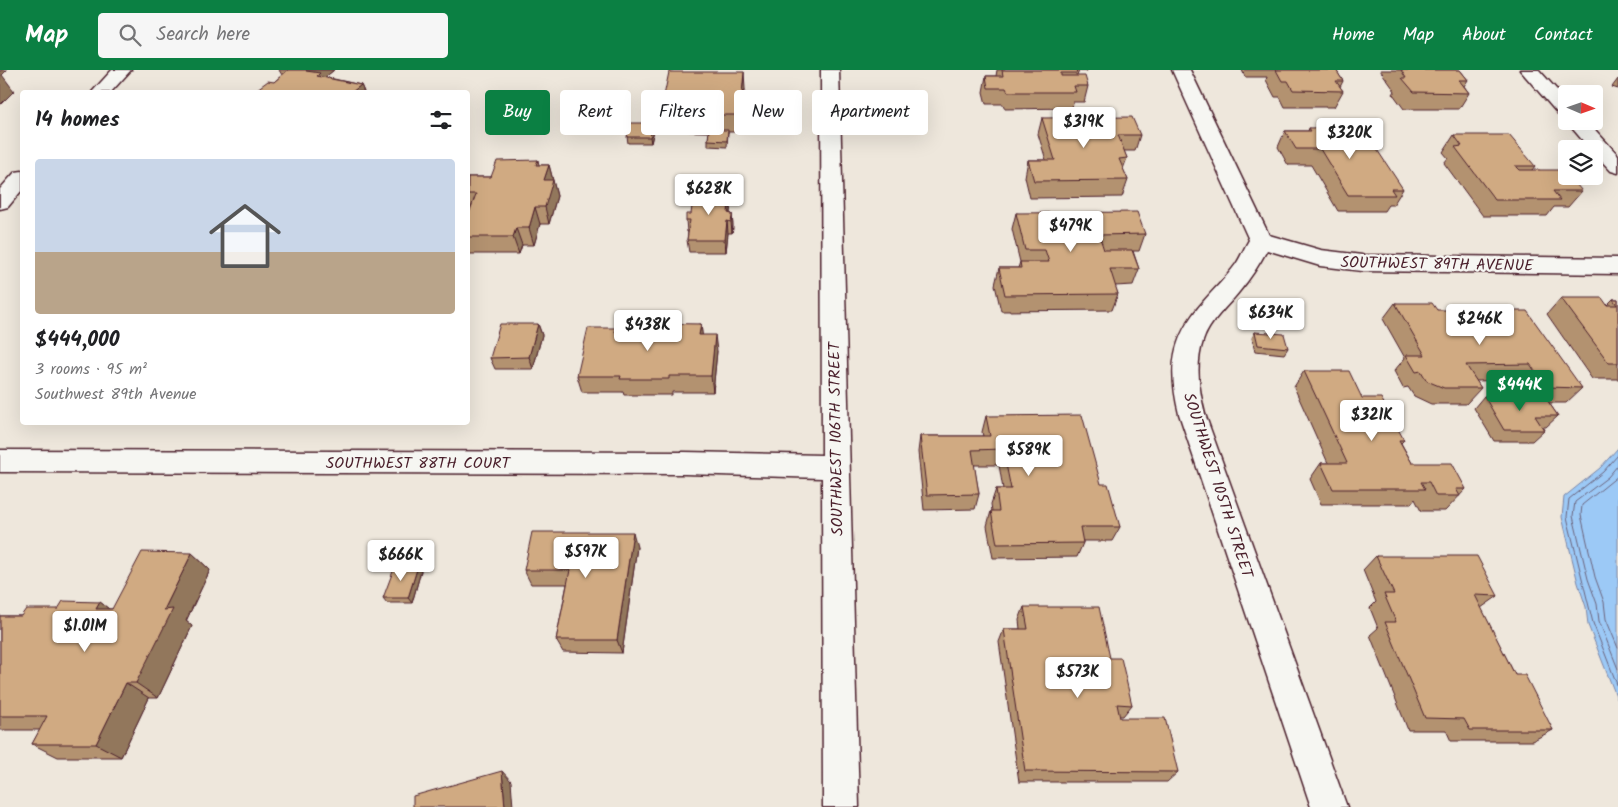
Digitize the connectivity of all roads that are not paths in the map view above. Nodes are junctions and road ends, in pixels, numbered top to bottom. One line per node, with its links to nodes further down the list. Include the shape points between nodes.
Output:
1 (122, 70): 5 (street)
2 (830, 70): 14 (street, SOUTHWEST 106TH STREET)
3 (1181, 70): 11 (street)
4 (1529, 70): 6 (street)
5 (103, 90)
6 (1558, 101)
7 (1584, 130): 8 (street)
8 (1618, 166)
9 (20, 180): 10 (street)
10 (0, 202)
11 (1260, 240): 12 (street, SOUTHWEST 89TH AVENUE, via 1320,258 1362,263); 16 (street, SOUTHWEST 105TH STREET, via 1246,268 1193,335 1187,351 1185,383 1192,414)
12 (1618, 266)
13 (0, 460): 14 (street, SOUTHWEST 88TH COURT, via 675,463)
14 (836, 467): 15 (street, SOUTHWEST 106TH STREET)
15 (841, 807)
16 (1329, 807)

